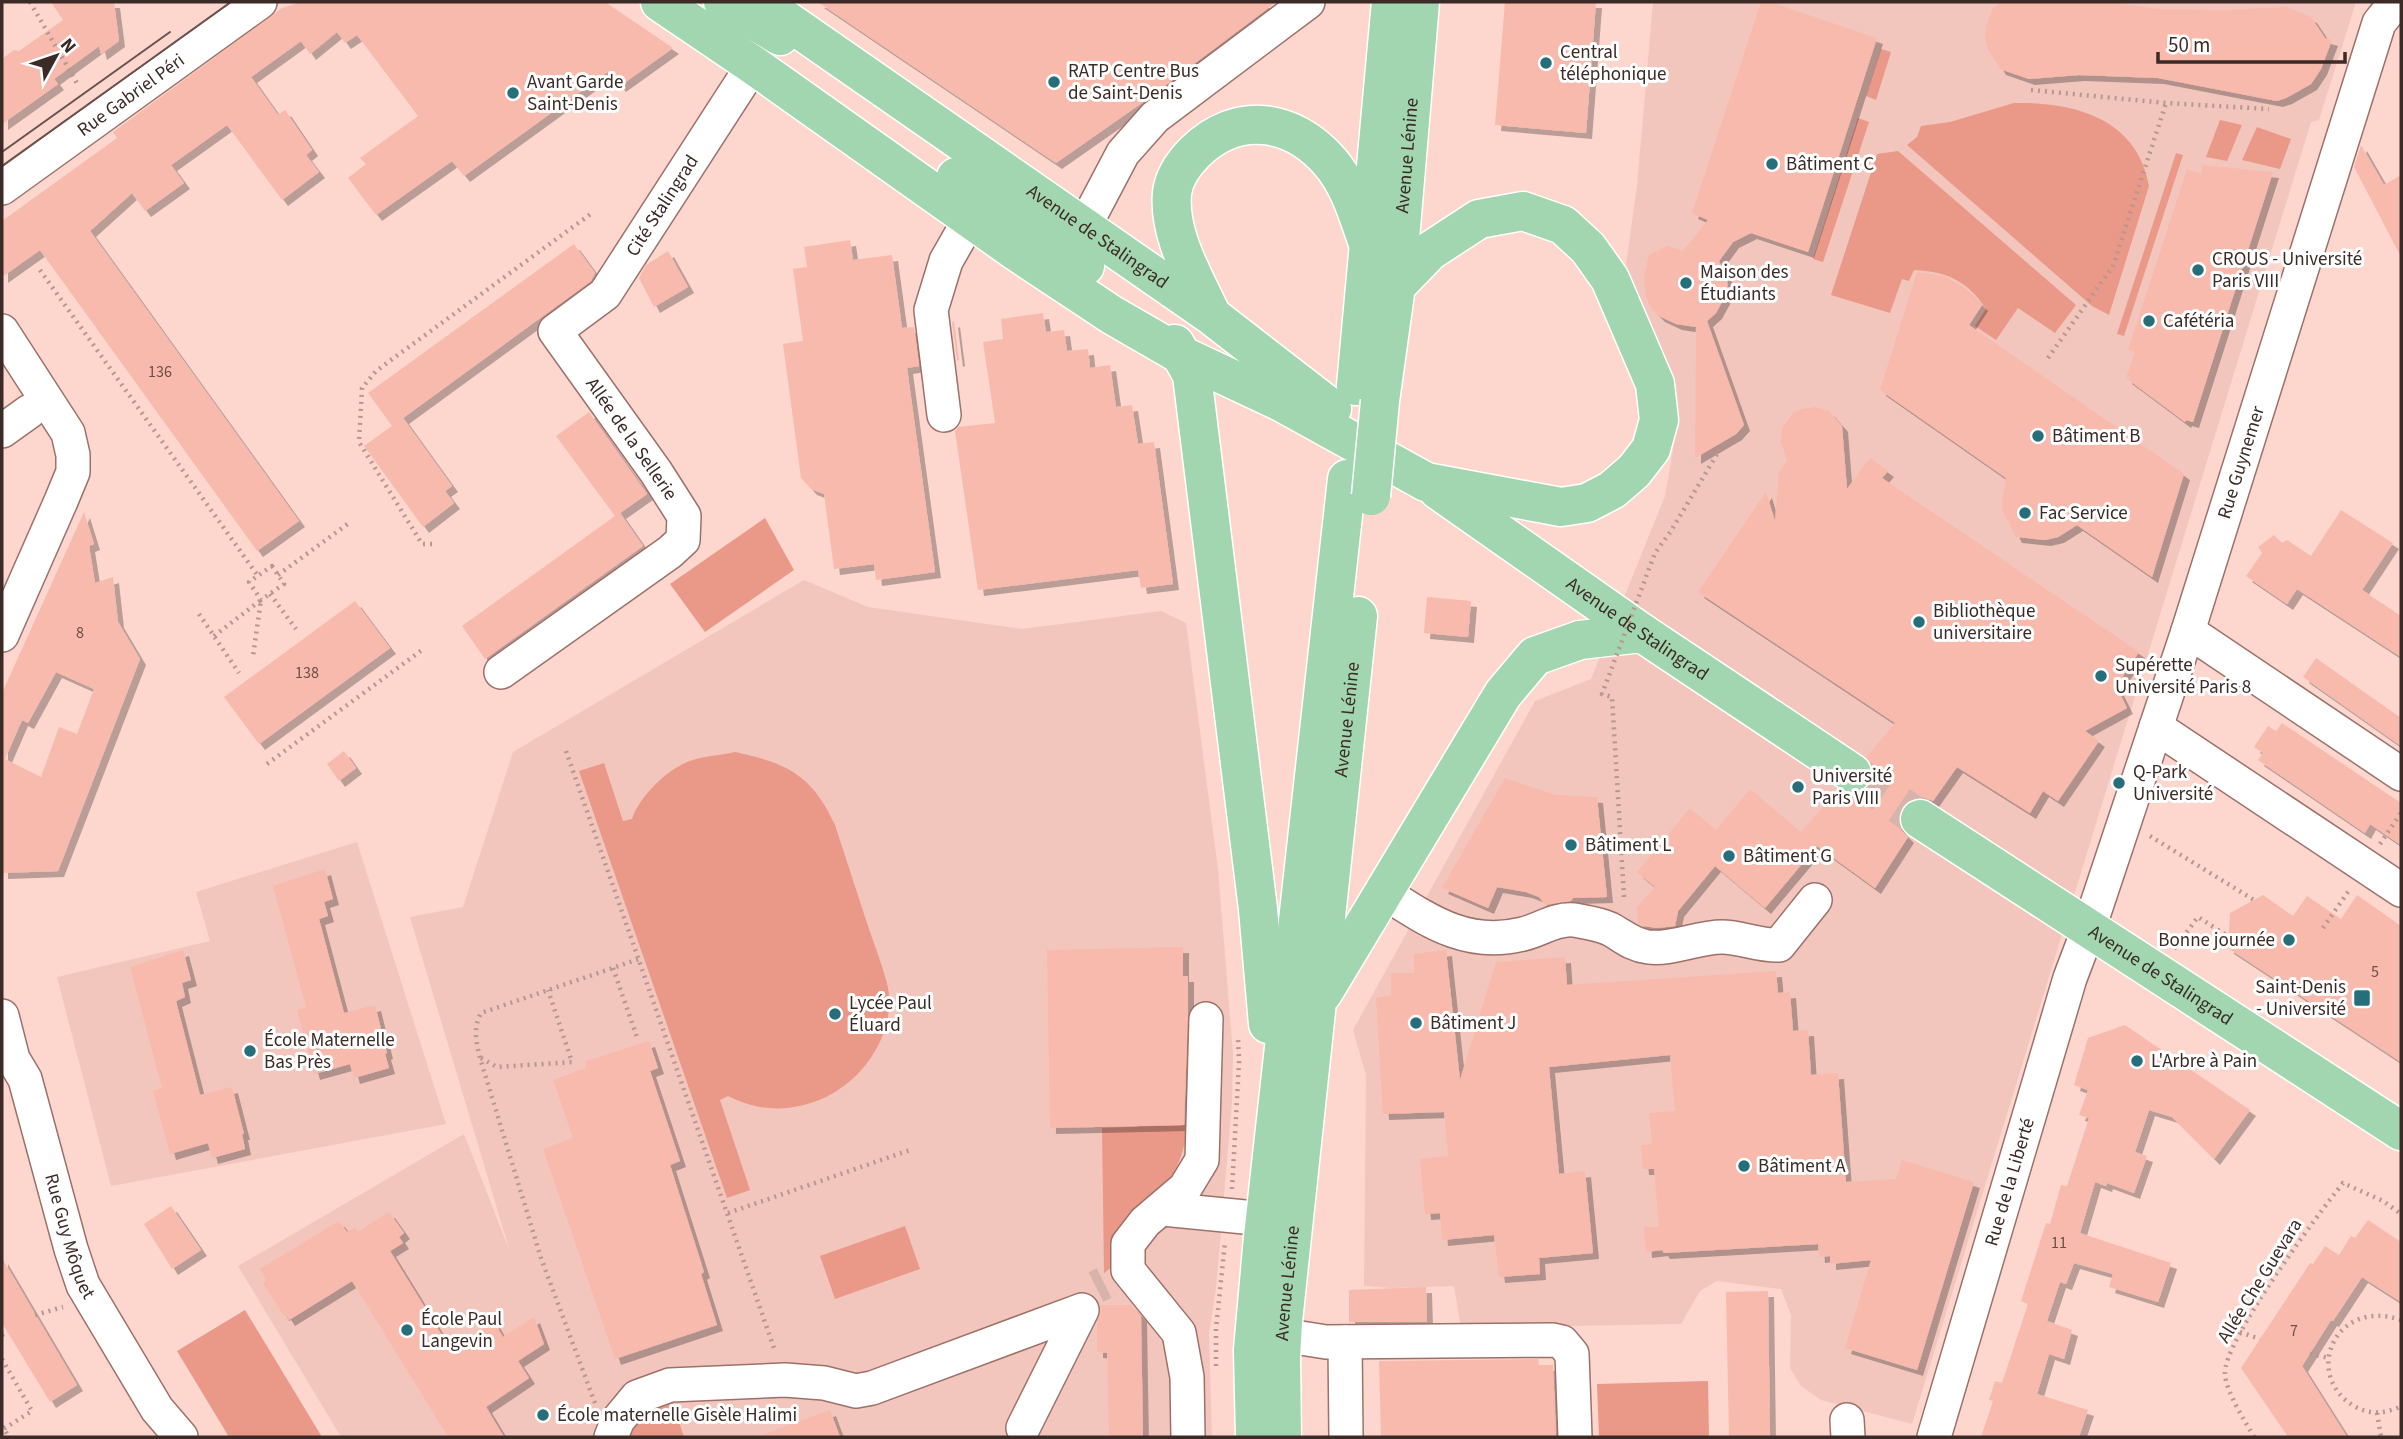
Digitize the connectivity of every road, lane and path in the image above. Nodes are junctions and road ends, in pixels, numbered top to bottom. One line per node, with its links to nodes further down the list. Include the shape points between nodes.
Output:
1 (30, 2): 12 (path)
2 (260, 2): 17 (street, Rue Gabriel Péri)
3 (660, 2): 11 (main road, Avenue de Stalingrad)
4 (705, 2): 24 (main road, Avenue de Stalingrad)
5 (723, 2): 16 (main road)
6 (760, 2): 16 (main road, Avenue de Stalingrad)
7 (1308, 2): 20 (street, via 1155,117 1123,153)
8 (1391, 2): 21 (main road, Avenue Lénine)
9 (1420, 2): 23 (main road, Avenue Lénine)
10 (2396, 2): 47 (street, Rue Guynemer, via 2379,23)
11 (754, 65): 19 (main road, Avenue de Stalingrad); 27 (street, Cité Stalingrad, via 605,294)
12 (78, 85)
13 (2031, 90): 14 (path)
14 (2166, 103): 15 (path); 29 (path, via 2113,266)
15 (2269, 109)
16 (998, 167): 20 (main road, Avenue de Stalingrad)
17 (2, 188)
18 (592, 213): 40 (path, via 376,371 362,388 359,442 422,544)
19 (970, 219): 24 (main road, Avenue de Stalingrad); 34 (street, via 946,261 931,310)
20 (1084, 227): 25 (main road, Avenue de Stalingrad)
21 (1370, 249): 25 (main road, via 1338,172 1313,146 1266,125 1224,130 1185,163 1172,192 1177,236); 30 (main road, Avenue Lénine)
22 (40, 270): 42 (path)
23 (1396, 286): 30 (main road, Avenue Lénine); 37 (main road, via 1430,251 1479,219 1523,211 1563,225 1588,248 1610,279 1655,384 1659,419 1651,449 1619,484 1587,503 1535,504)
24 (1130, 312): 28 (main road); 31 (main road, via 1153,352); 32 (main road, Avenue de Stalingrad)
25 (1212, 316): 37 (main road, Avenue de Stalingrad)
26 (2, 331): 49 (street, via 68,433 73,455 73,472)
27 (555, 331): 53 (street, Allée de la Sellerie, via 684,516 683,540)
28 (1183, 356): 31 (main road, via 1192,375); 32 (main road, Avenue de Stalingrad)
29 (2048, 358)
30 (1368, 393): 38 (main road, Avenue Lénine)
31 (1195, 402): 78 (main road, via 1269,1032)
32 (1283, 403): 37 (main road, Avenue de Stalingrad)
33 (30, 411): 35 (street)
34 (944, 415)
35 (2, 431)
36 (1720, 449): 64 (path, bridge, via 1655,553 1602,694 1612,697)
37 (1426, 482): 48 (main road, Avenue de Stalingrad)
38 (1359, 487): 73 (main road, Avenue Lénine); 78 (main road, Avenue Lénine)
39 (349, 523): 41 (path)
40 (432, 544)
41 (278, 575): 42 (path, via 272,566); 43 (path, via 284,584)
42 (258, 576): 44 (path, via 249,582)
43 (270, 594): 44 (path); 46 (path)
44 (261, 600): 50 (path); 52 (path)
45 (199, 614): 50 (path)
46 (296, 629)
47 (2188, 631): 55 (street, Rue Guynemer); 59 (street)
48 (1642, 633): 58 (main road, Avenue de Stalingrad); 63 (main road, via 1580,640 1535,656 1503,694)
49 (2, 635)
50 (214, 636): 54 (path)
51 (422, 650): 57 (path)
52 (253, 656)
53 (501, 672)
54 (239, 673)
55 (2156, 727): 61 (street, Rue Guynemer); 62 (street)
56 (566, 751): 69 (path)
57 (267, 764)
58 (1853, 773)
59 (2401, 774)
60 (1920, 819): 67 (main road, Avenue de Stalingrad)
61 (2123, 827): 66 (path, via 2154,837); 67 (street, Rue Guynemer)
62 (2401, 890)
63 (1385, 892): 65 (street, via 1443,928 1465,936 1520,935 1570,920 1611,929 1627,941 1647,947 1665,948 1724,937 1780,945); 73 (main road)
64 (1624, 897)
65 (1815, 900)
66 (2254, 900)
67 (2090, 928): 71 (main road, Avenue de Stalingrad); 108 (street, Rue de la Liberté, via 2070,978)
68 (2229, 937): 71 (path, via 2198,917)
69 (639, 959): 70 (path); 82 (path)
70 (613, 968): 72 (path); 76 (path)
71 (2158, 971): 79 (main road, Avenue de Stalingrad)
72 (548, 990): 77 (path, via 481,1013 476,1022); 77 (path, via 572,1062 497,1067)
73 (1318, 1000): 88 (main road, Avenue Lénine)
74 (2, 1016): 101 (street, Rue Guy Môquet, via 83,1285 157,1409)
75 (1206, 1019): 81 (street, via 1202,1160 1185,1188)
76 (638, 1040)
77 (480, 1058): 95 (path, via 541,1258)
78 (1279, 1077): 84 (main road, Avenue Lénine)
79 (2401, 1131)
80 (913, 1149): 82 (path)
81 (1163, 1209): 84 (street); 85 (street, via 1145,1222 1128,1244)
82 (728, 1213): 94 (path)
83 (2401, 1214): 87 (path, Allée Che Guevara, via 2343,1183)
84 (1265, 1219): 104 (main road, Avenue Lénine, via 1253,1350)
85 (1103, 1287): 94 (street, via 872,1388 856,1391); 99 (street); 103 (street, via 1179,1333 1187,1377)
86 (2401, 1320): 92 (path, via 2386,1315 2355,1320 2337,1336)
87 (2240, 1332): 89 (path); 109 (path, Allée Che Guevara, via 2224,1373)
88 (1282, 1335): 90 (street); 105 (main road, Avenue Lénine)
89 (2260, 1339)
90 (1345, 1342): 106 (street); 107 (street, via 1562,1342 1572,1354)
91 (2310, 1354): 92 (path)
92 (2329, 1358): 97 (path, via 2336,1390 2361,1410)
93 (2, 1359): 98 (path, via 32,1411)
94 (785, 1380): 102 (street, via 670,1385 637,1397)
95 (596, 1405)
96 (2401, 1406): 97 (path)
97 (2377, 1413): 110 (path)
98 (3, 1428): 100 (path)
99 (1023, 1428)
100 (9, 1437)
101 (181, 1437)
102 (611, 1437)
103 (1188, 1437)
104 (1255, 1437)
105 (1282, 1437)
106 (1346, 1437)
107 (1575, 1437)
108 (1934, 1437)
109 (2254, 1437)
110 (2381, 1437)

